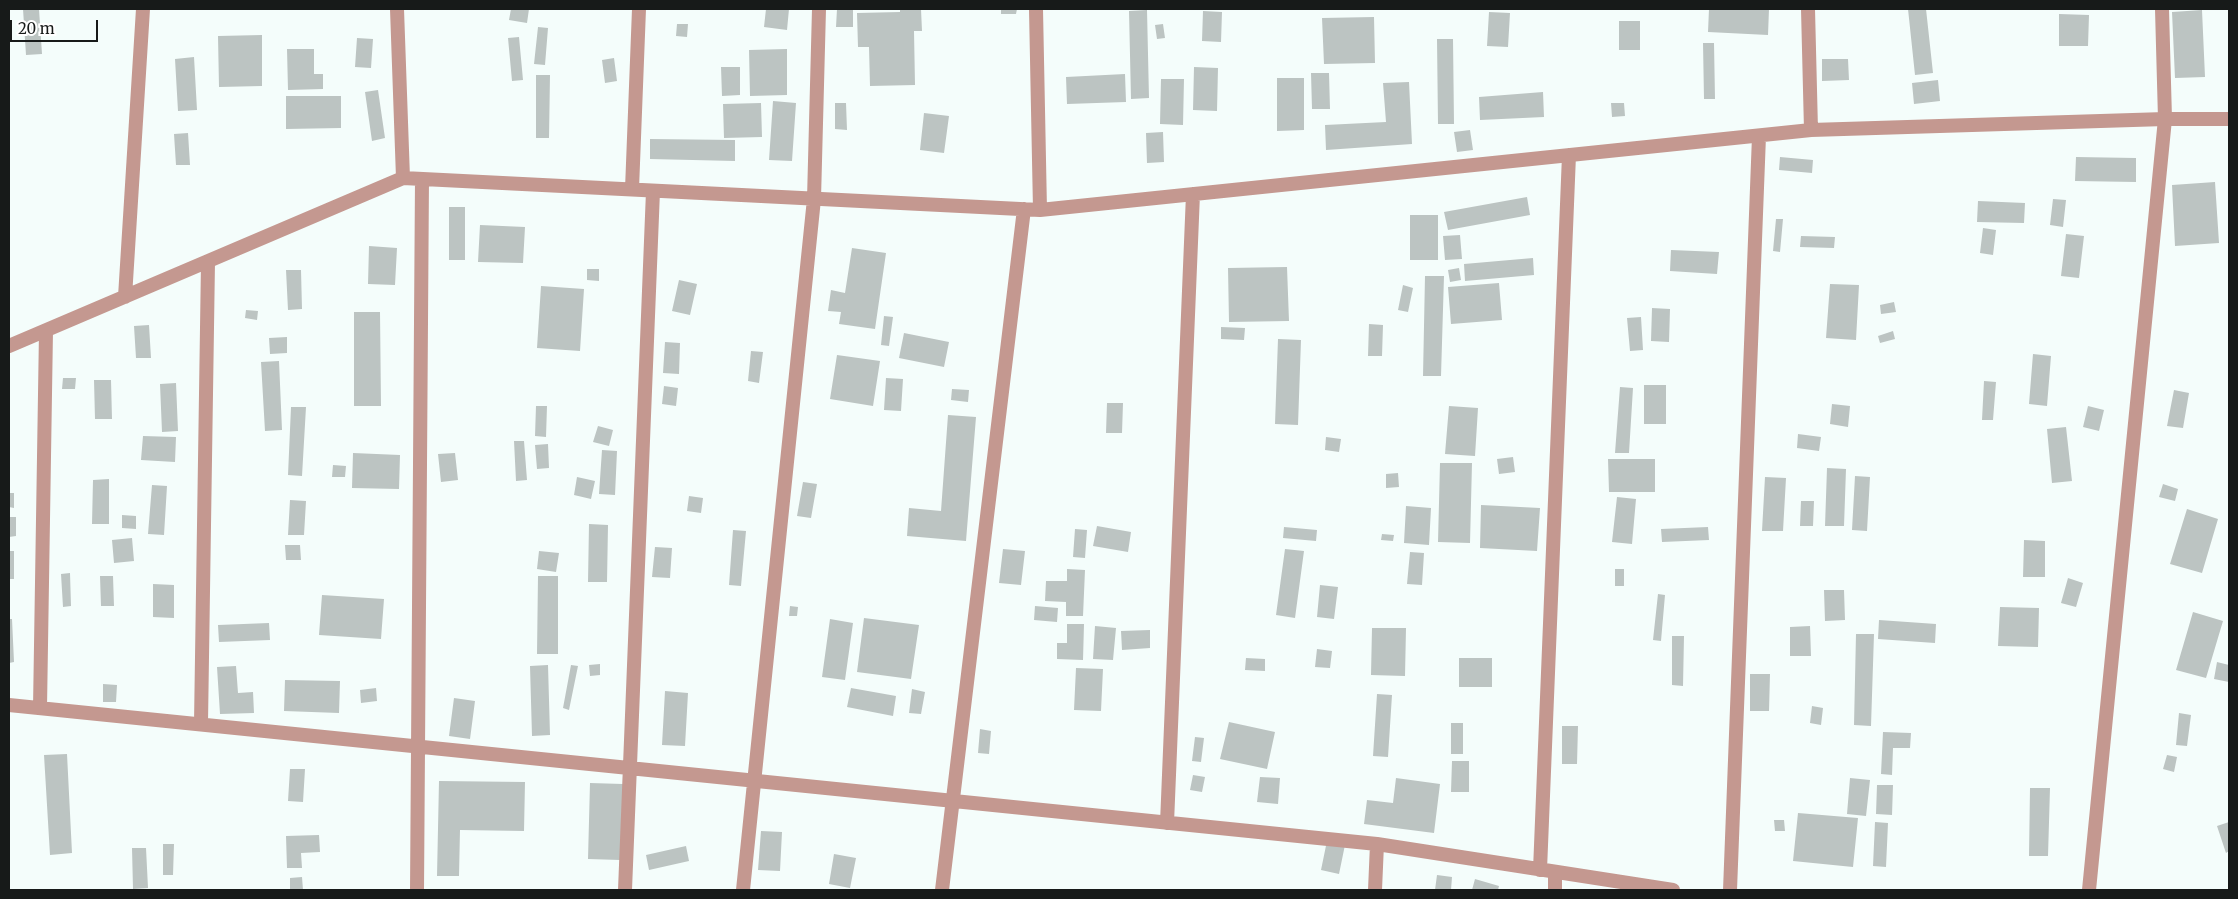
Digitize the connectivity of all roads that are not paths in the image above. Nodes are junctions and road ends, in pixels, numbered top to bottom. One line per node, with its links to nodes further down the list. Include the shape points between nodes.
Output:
1 (143, 9): 22 (street)
2 (397, 9): 13 (street)
3 (639, 9): 15 (street)
4 (819, 9): 18 (street)
5 (1036, 9): 20 (street)
6 (1808, 9): 10 (street)
7 (2162, 9): 8 (street)
8 (2165, 119): 9 (street); 10 (street); 44 (street)
9 (2229, 119)
10 (1811, 130): 11 (street)
11 (1759, 136): 12 (street); 43 (street)
12 (1569, 155): 17 (street); 34 (street)
13 (404, 178): 14 (street); 21 (street)
14 (422, 179): 15 (street); 28 (street)
15 (632, 190): 16 (street)
16 (653, 190): 18 (street); 29 (street)
17 (1193, 194): 20 (street); 32 (street)
18 (814, 199): 19 (street); 30 (street)
19 (1024, 209): 20 (street); 31 (street)
20 (1040, 210)
21 (208, 262): 22 (street); 27 (street)
22 (125, 297): 23 (street)
23 (46, 331): 24 (street); 26 (street)
24 (9, 346)
25 (9, 705): 26 (street)
26 (40, 708): 27 (street)
27 (201, 723): 28 (street)
28 (418, 746): 29 (street); 36 (street)
29 (630, 768): 30 (street); 37 (street)
30 (754, 780): 31 (street); 38 (street)
31 (953, 801): 32 (street); 39 (street)
32 (1167, 822): 33 (street)
33 (1377, 844): 34 (street); 40 (street)
34 (1540, 870): 35 (street)
35 (1555, 872): 41 (street); 42 (street)
36 (417, 890)
37 (625, 890)
38 (743, 890)
39 (942, 890)
40 (1375, 890)
41 (1555, 890)
42 (1673, 890)
43 (1730, 890)
44 (2088, 890)

